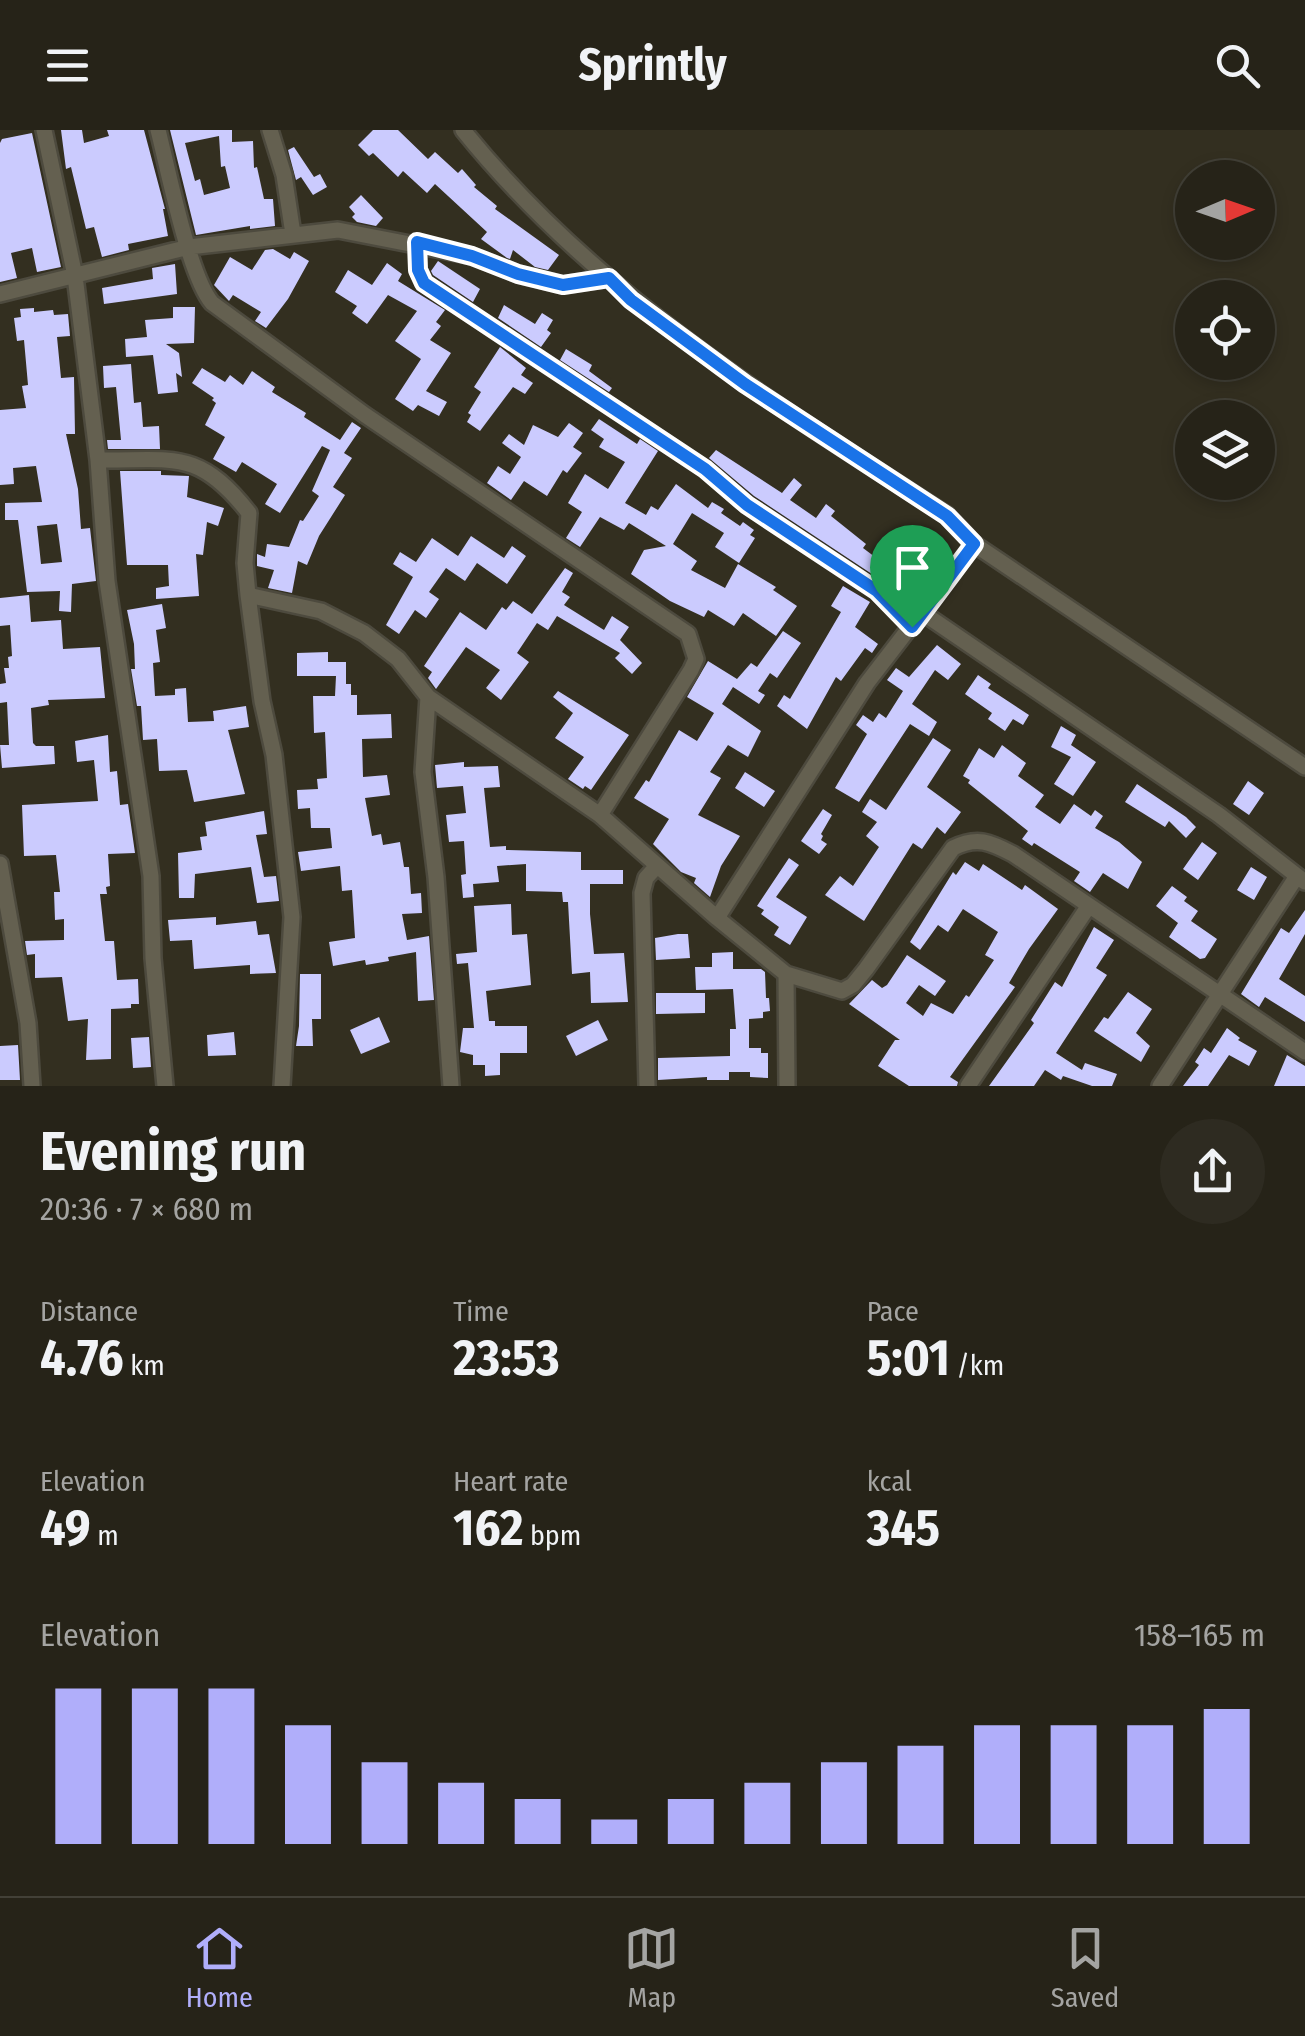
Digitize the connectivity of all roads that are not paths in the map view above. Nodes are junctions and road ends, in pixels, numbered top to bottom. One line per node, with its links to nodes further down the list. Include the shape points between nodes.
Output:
1 (44, 130): 8 (street)
2 (158, 130): 7 (street)
3 (270, 130): 5 (street)
4 (462, 130): 9 (street)
5 (293, 234): 6 (street, via 338,230); 7 (street)
6 (417, 242): 9 (street, via 563,285); 15 (street, via 424,283 705,469 747,505 877,591)
7 (189, 247): 8 (street); 18 (street, via 206,296 222,310 688,634 696,659 691,670)
8 (75, 276): 10 (street); 11 (street)
9 (609, 278): 12 (street, via 745,384 947,516)
10 (0, 294)
11 (98, 460): 13 (street, via 184,461 220,480 249,514); 28 (street, via 107,581 151,876)
12 (974, 544): 14 (street); 17 (street)
13 (248, 595): 16 (street, via 321,611 364,633 398,659); 29 (street, via 292,918)
14 (923, 613): 15 (street); 21 (street, via 1219,815)
15 (912, 627): 23 (street, via 867,683)
16 (428, 697): 18 (street); 30 (street, via 423,772)
17 (1305, 768)
18 (600, 815): 20 (street)
19 (0, 864): 27 (street, via 28,1023)
20 (656, 867): 23 (street); 31 (street, via 642,893)
21 (1301, 879): 25 (street)
22 (1088, 907): 24 (street, via 1013,854 986,840 968,840 953,848 853,985 842,991); 25 (street); 33 (street)
23 (718, 918): 24 (street)
24 (786, 974): 32 (street)
25 (1219, 994): 26 (street); 34 (street)
26 (1305, 1052)
27 (32, 1086)
28 (164, 1086)
29 (282, 1086)
30 (452, 1086)
31 (648, 1086)
32 (786, 1086)
33 (968, 1086)
34 (1160, 1086)

